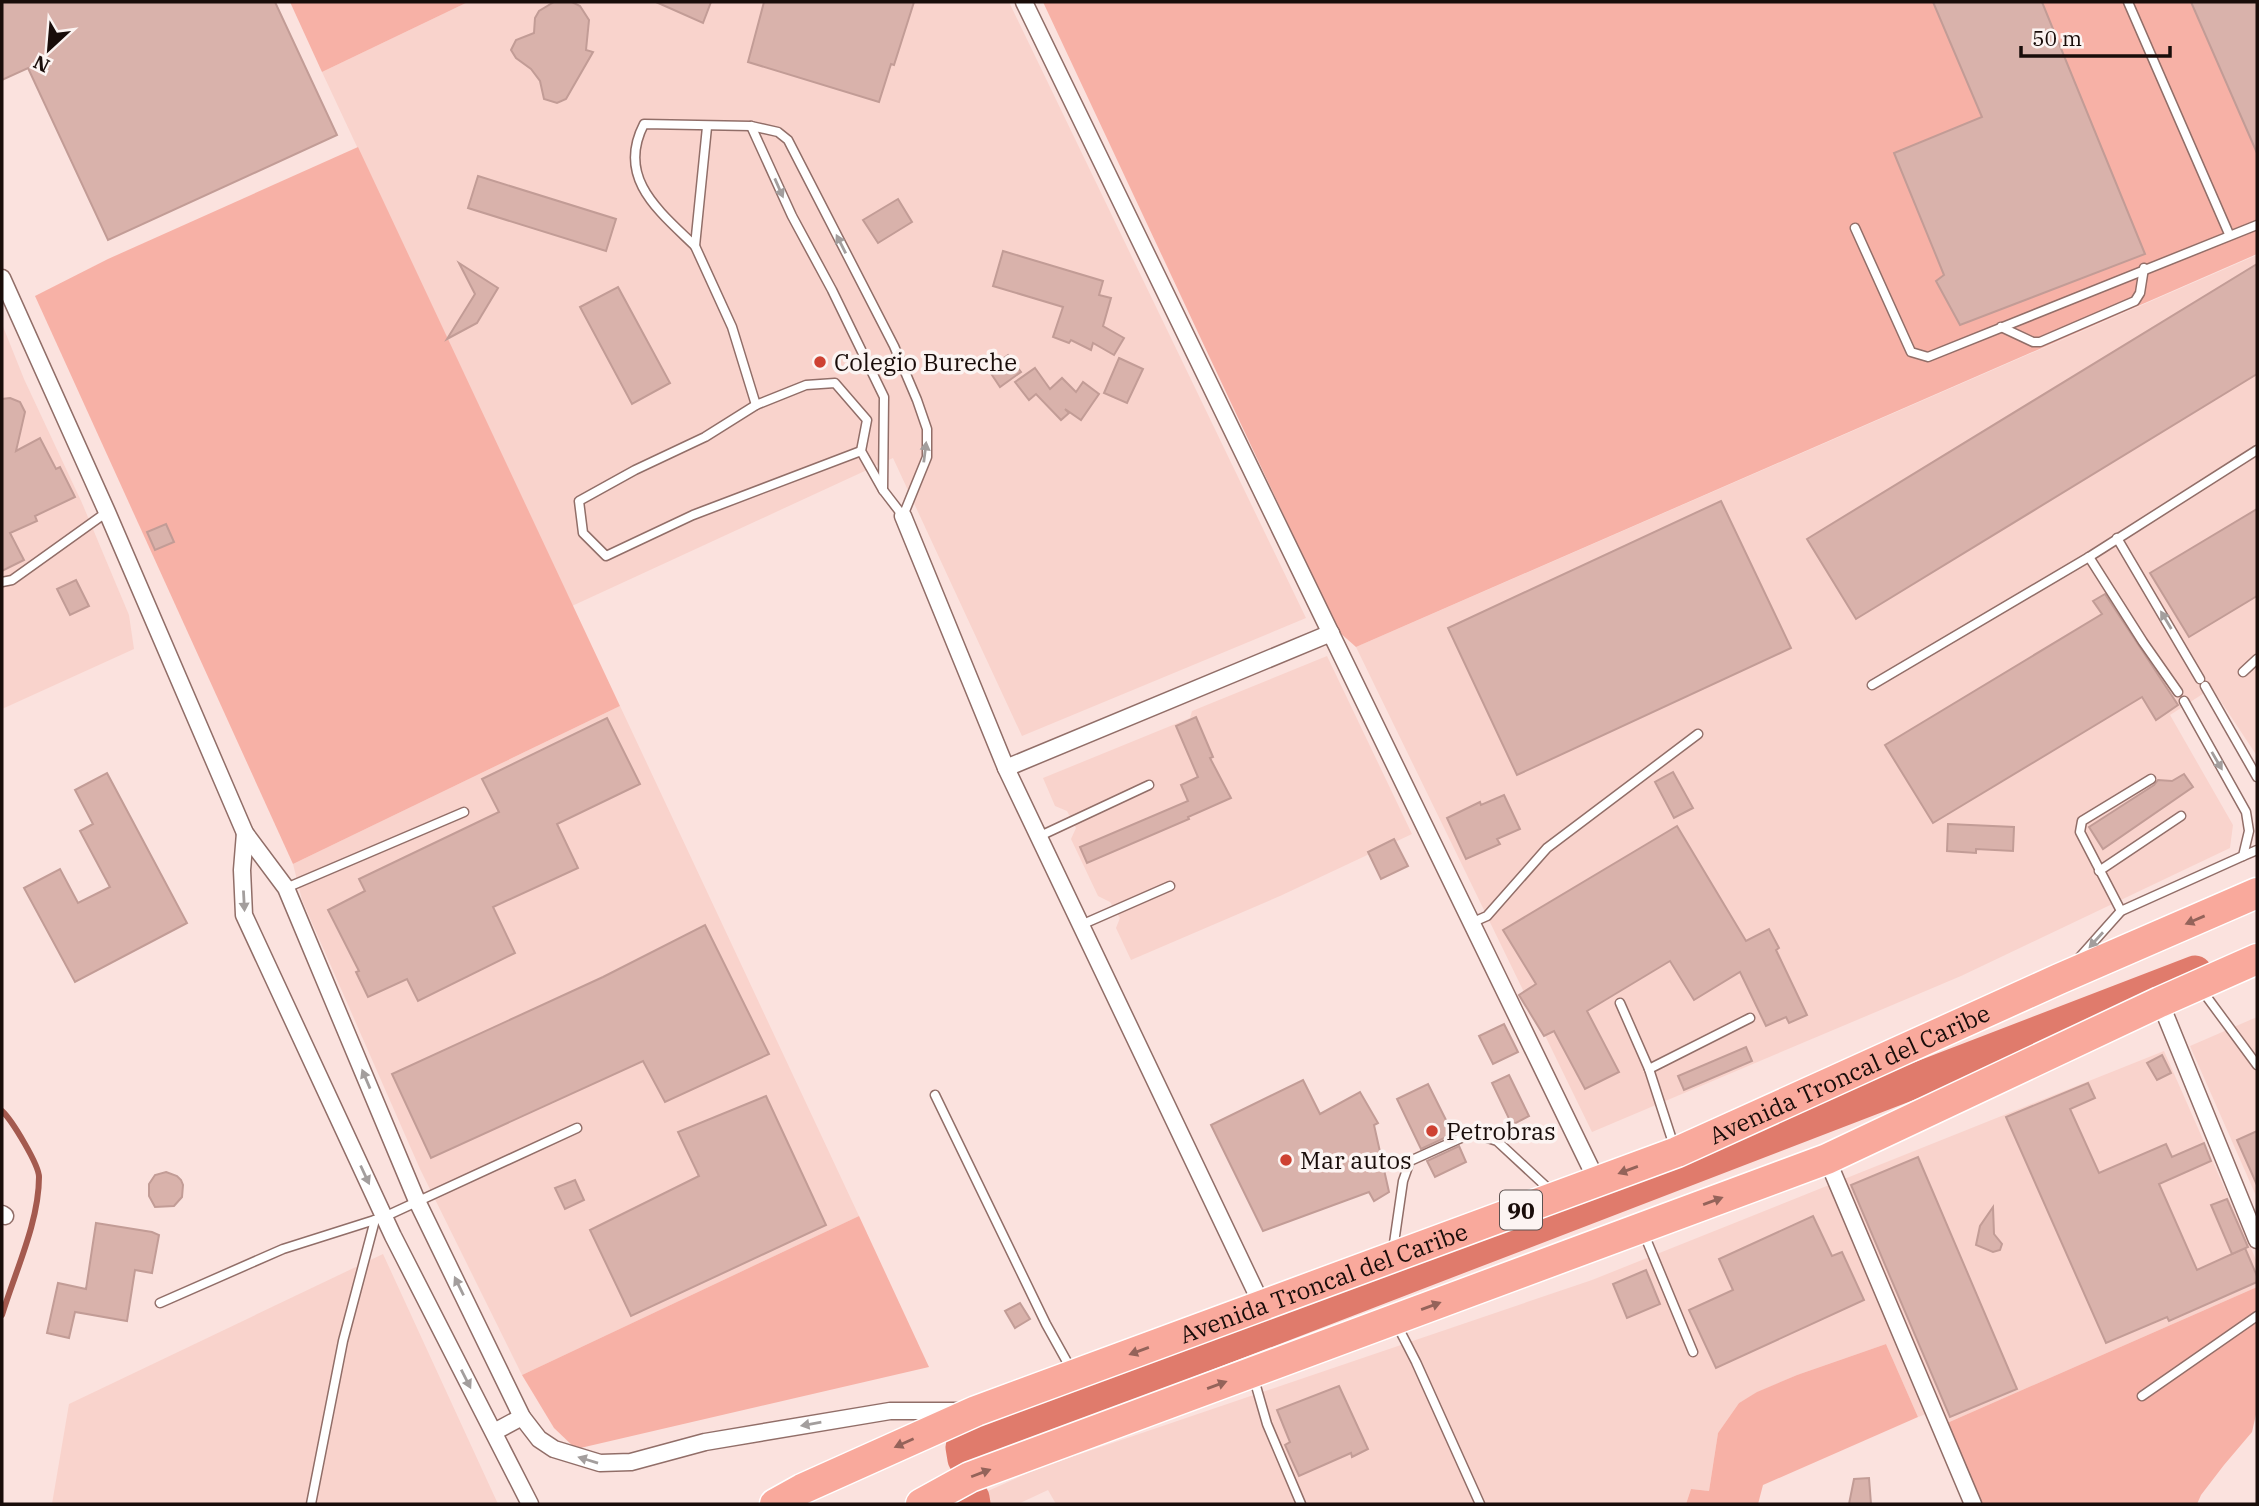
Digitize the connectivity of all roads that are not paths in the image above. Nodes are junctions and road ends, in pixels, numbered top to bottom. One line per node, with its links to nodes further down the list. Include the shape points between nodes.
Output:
1 (1024, 2): 21 (street)
2 (2128, 2): 7 (lane)
3 (751, 126): 4 (lane); 15 (lane, one-way to 15, via 884,397); 17 (lane, one-way to 3, via 927,457 927,429 917,400 788,140 778,132)
4 (707, 127): 8 (lane); 8 (lane, via 644,124 636,138 635,174 656,208)
5 (2257, 225): 7 (lane)
6 (1855, 228): 11 (lane, via 1911,352 1928,357)
7 (2229, 234): 9 (lane)
8 (695, 246): 12 (lane, via 732,327)
9 (2144, 268): 11 (lane); 11 (lane, via 2135,301 2040,342)
10 (2, 278): 16 (street)
11 (2001, 327)
12 (756, 405): 14 (lane, via 806,385 835,383 867,420); 14 (lane, via 705,437 579,501 583,533 606,556 693,515)
13 (2257, 450): 18 (lane)
14 (862, 451): 15 (lane)
15 (883, 490): 17 (lane)
16 (107, 512): 20 (lane, via 12,580); 34 (street)
17 (903, 516): 28 (street)
18 (2117, 538): 19 (lane); 29 (lane, one-way to 18)
19 (2089, 557): 24 (lane); 25 (lane)
20 (2, 582)
21 (1331, 633): 28 (street); 43 (street)
22 (2257, 659): 23 (lane)
23 (2243, 672)
24 (1872, 685)
25 (2178, 692)
26 (2184, 701): 37 (lane, one-way to 37, via 2246,812 2249,831)
27 (1698, 734): 43 (lane, via 1547,848 1487,916)
28 (1006, 768): 35 (street)
29 (2257, 777)
30 (2151, 779): 38 (lane, via 2082,821 2080,832)
31 (1149, 785): 35 (lane)
32 (464, 812): 40 (lane)
33 (2181, 816): 38 (lane)
34 (245, 833): 40 (street); 60 (street, one-way to 60, via 244,915)
35 (1040, 836): 44 (street)
36 (2257, 850): 37 (lane)
37 (2243, 856): 42 (lane)
38 (2099, 871): 42 (lane)
39 (1170, 886): 44 (lane)
40 (286, 888): 59 (street, one-way to 40)
41 (2257, 893): 46 (highway, Avenida Troncal del Caribe / 90, one-way to 46)
42 (2121, 911): 46 (lane, one-way to 46)
43 (1471, 923): 57 (street)
44 (1081, 925): 65 (street)
45 (2257, 959): 47 (highway, 90)
46 (2059, 979): 55 (highway, Avenida Troncal del Caribe / 90)
47 (2197, 984): 48 (highway, 90); 51 (lane)
48 (2160, 1002): 56 (highway, 90); 62 (street)
49 (1619, 1003): 52 (lane)
50 (1750, 1018): 52 (lane)
51 (2257, 1065)
52 (1649, 1069): 55 (lane)
53 (935, 1096): 70 (lane)
54 (577, 1128): 59 (lane)
55 (1677, 1152): 57 (highway, Avenida Troncal del Caribe / 90, one-way to 57)
56 (1827, 1159): 61 (highway, 90, one-way to 56); 81 (street)
57 (1597, 1181): 58 (highway, Avenida Troncal del Caribe / 90)
58 (1557, 1196): 63 (highway, Avenida Troncal del Caribe / 90); 63 (lane, via 1497,1141 1472,1133 1410,1161)
59 (417, 1201): 60 (lane); 73 (street, one-way to 59)
60 (380, 1218): 64 (lane, via 283,1249); 74 (street, one-way to 74); 75 (lane, via 344,1341)
61 (1641, 1228): 67 (highway, 90, one-way to 61); 68 (lane)
62 (2257, 1240)
63 (1392, 1257): 65 (highway, Avenida Troncal del Caribe / 90)
64 (160, 1303)
65 (1262, 1305): 70 (highway, Avenida Troncal del Caribe / 90, one-way to 70)
66 (2257, 1316): 71 (lane)
67 (1394, 1320): 69 (highway, 90); 80 (lane)
68 (1693, 1353)
69 (1252, 1373): 78 (highway, 90, one-way to 69, via 970,1477); 79 (lane, via 1267,1424)
70 (1074, 1374): 72 (highway, Avenida Troncal del Caribe / 90)
71 (2142, 1396)
72 (976, 1411): 73 (street, one-way to 73, via 890,1411 705,1442 631,1462 600,1463 554,1449 539,1439); 77 (highway, Avenida Troncal del Caribe / 90, one-way to 77)
73 (522, 1417): 74 (street)
74 (494, 1432): 76 (street)
75 (311, 1504)
76 (530, 1504)
77 (775, 1504)
78 (920, 1504)
79 (1301, 1504)
80 (1480, 1504)
81 (1973, 1504)

